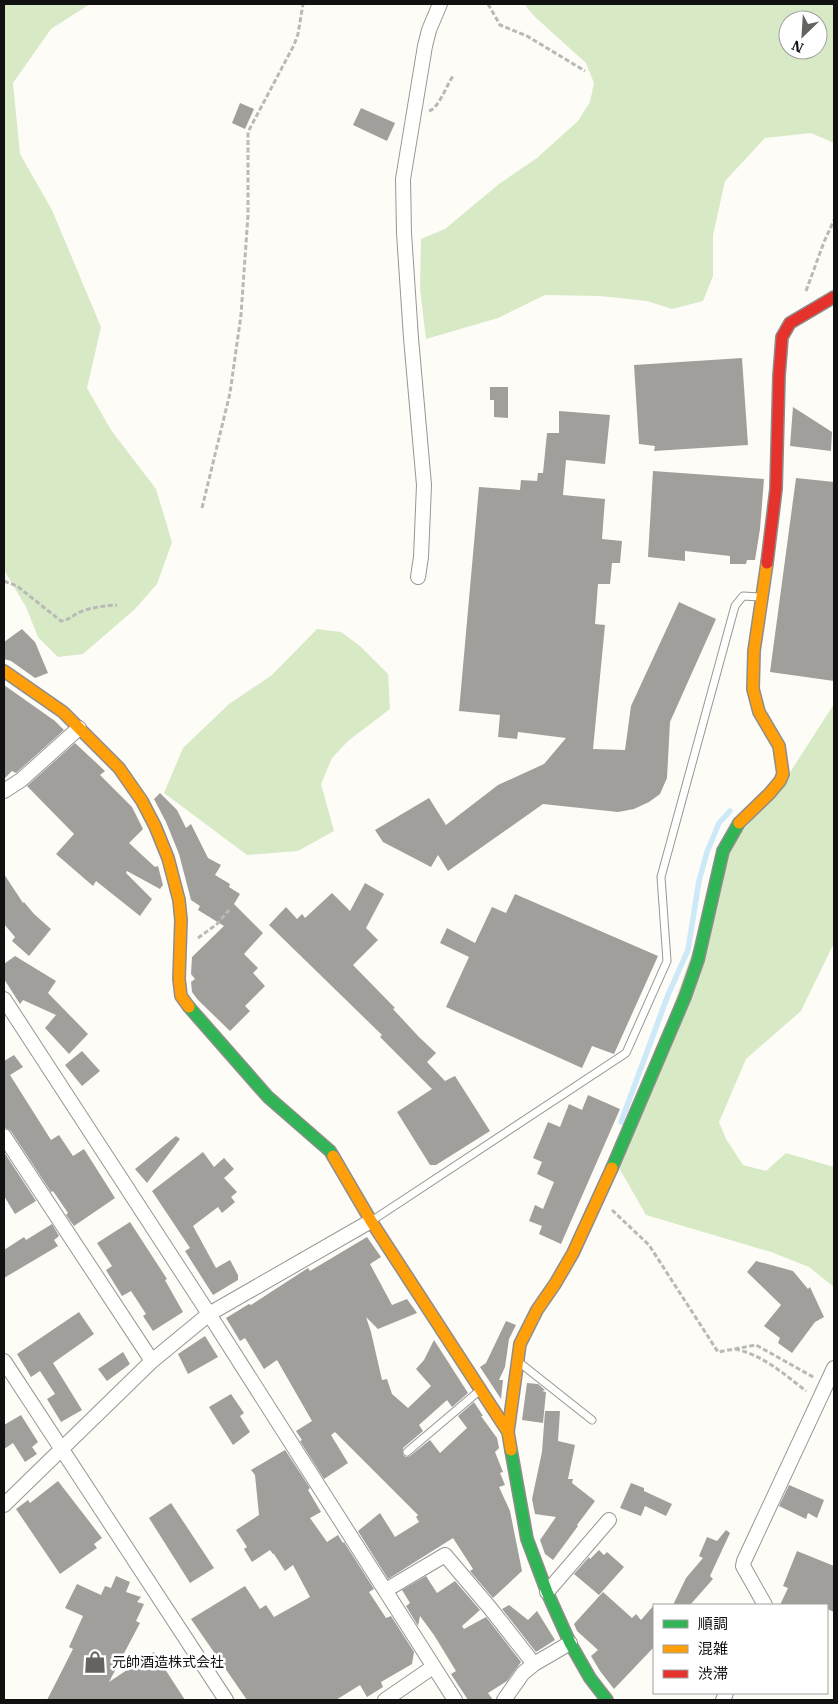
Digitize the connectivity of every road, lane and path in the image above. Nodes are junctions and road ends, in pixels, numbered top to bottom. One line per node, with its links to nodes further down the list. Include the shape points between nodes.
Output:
1 (303, 4): 10 (path, via 294,45 248,132 248,223 241,315 230,393)
2 (440, 4): 6 (street, via 425,46)
3 (488, 4): 4 (path, via 500,25 527,36)
4 (585, 71)
5 (453, 76): 6 (path, via 433,110)
6 (414, 110): 11 (street, via 403,179 411,338 424,485)
7 (834, 220): 8 (path)
8 (806, 292)
9 (834, 297): 13 (street, via 790,323 782,337 776,489)
10 (202, 508)
11 (418, 577)
12 (4, 580): 14 (path, via 17,586 62,621 91,608)
13 (763, 597): 22 (street, via 754,651 753,689 760,712 779,746 783,774 769,794 739,823 723,851 698,960 685,997); 23 (lane, via 744,596 735,606 660,877 667,961 626,1053)
14 (117, 605)
15 (4, 671): 16 (street, via 63,712)
16 (78, 728): 17 (street, via 21,780); 19 (street, via 119,768 155,826 179,900)
17 (4, 791)
18 (229, 910): 19 (path)
19 (181, 954): 23 (street, via 179,979 181,996 186,1004 268,1097 330,1151)
20 (4, 999): 24 (street)
21 (4, 1136): 27 (street)
22 (599, 1197): 25 (path, via 649,1244 718,1352); 28 (street, via 573,1253 524,1334)
23 (371, 1222): 24 (street); 31 (street)
24 (209, 1314): 27 (street); 39 (street)
25 (732, 1349): 30 (path, via 756,1345); 32 (path, via 750,1352 764,1360 808,1392)
26 (4, 1361): 35 (street)
27 (152, 1361): 35 (street)
28 (518, 1361): 33 (lane); 34 (street)
29 (834, 1368): 30 (street)
30 (826, 1384): 41 (street, via 742,1566)
31 (480, 1390): 34 (street); 36 (lane)
32 (808, 1399)
33 (592, 1420)
34 (508, 1432): 40 (street, via 527,1539)
35 (61, 1449): 37 (street); 45 (street)
36 (407, 1452)
37 (4, 1505)
38 (609, 1520): 40 (street)
39 (386, 1590): 43 (street, via 445,1555); 44 (street)
40 (547, 1592): 42 (street)
41 (764, 1604)
42 (570, 1643): 43 (street); 49 (street)
43 (534, 1664): 48 (street, via 523,1672)
44 (433, 1667): 46 (street); 47 (street)
45 (226, 1700)
46 (385, 1700)
47 (455, 1700)
48 (504, 1700)
49 (607, 1700)

